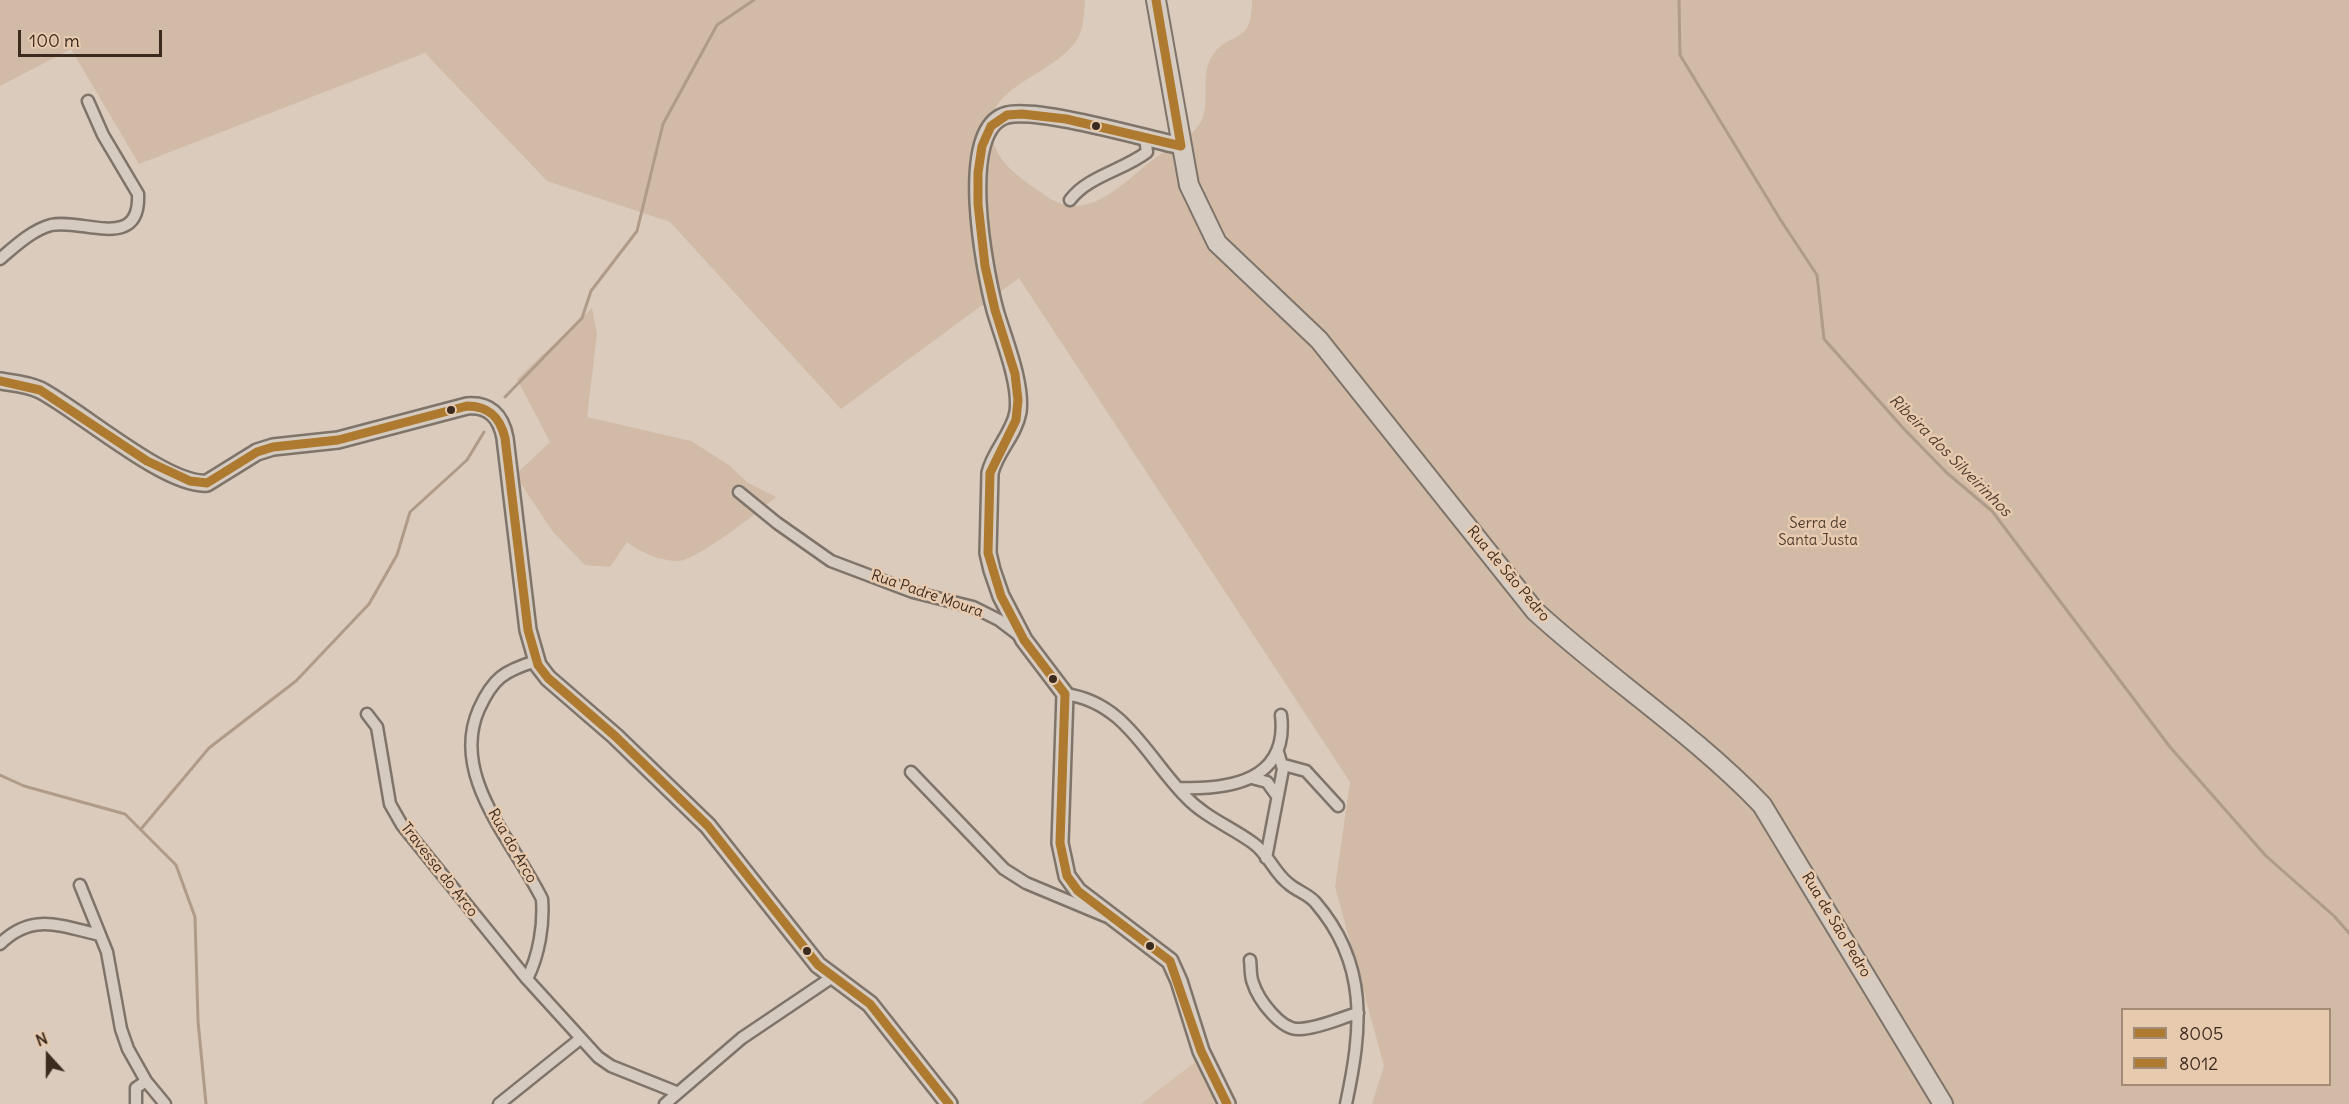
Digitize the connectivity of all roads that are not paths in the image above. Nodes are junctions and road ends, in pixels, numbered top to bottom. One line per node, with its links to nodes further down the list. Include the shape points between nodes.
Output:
1 (1156, 0): 4 (main road, Rua de São Pedro)
2 (88, 101): 6 (street, via 138,194 134,218 111,231 68,222 47,226 16,244)
3 (1145, 138): 4 (street); 5 (street, via 1147,152 1078,189); 9 (street, via 1024,112 996,120 981,148 978,172 983,246 1018,401 1013,428 990,473 988,553 1001,596)
4 (1180, 139): 40 (main road, Rua de São Pedro, via 1189,185 1217,243 1319,340 1535,611 1729,772 1762,805)
5 (1070, 200)
6 (0, 259)
7 (0, 381): 10 (street, via 41,391 145,458 199,483 215,479 257,452 273,447 338,440 467,406 484,407 498,417 503,428 528,630)
8 (739, 492): 9 (street, Rua Padre Moura, via 831,561 913,592 973,607 999,620)
9 (1024, 640): 11 (street)
10 (536, 661): 27 (street, via 548,678 708,826 816,961); 28 (street, Rua do Arco, via 502,674 489,688 476,715 470,747 476,776 491,810 542,899 534,964)
11 (1065, 694): 18 (street, via 1081,696 1127,723); 23 (street, via 1060,843 1066,876 1078,891)
12 (367, 714): 28 (street, Travessa do Arco, via 377,727 390,804 402,825)
13 (1281, 715): 14 (street)
14 (1278, 752): 15 (street); 17 (street)
15 (1284, 765): 19 (street); 20 (street, via 1306,771)
16 (911, 772): 23 (street, via 1004,869 1040,890)
17 (1252, 778): 18 (street, via 1229,786); 19 (street, via 1267,782)
18 (1178, 788): 21 (street, via 1205,814 1255,844)
19 (1277, 796): 21 (street)
20 (1338, 806)
21 (1266, 858): 29 (street, via 1288,884 1314,900 1335,930 1356,981)
22 (80, 885): 24 (street)
23 (1116, 920): 38 (street, via 1170,962 1201,1051)
24 (100, 935): 25 (street, via 32,923 15,930); 31 (street, via 107,952 121,1029)
25 (0, 944)
26 (1250, 960): 29 (street, via 1252,982 1259,994 1291,1028 1314,1027)
27 (834, 976): 32 (street, via 742,1038); 37 (street, via 870,1004)
28 (527, 979): 30 (street)
29 (1358, 1013): 39 (street, via 1356,1058)
30 (580, 1039): 32 (street, via 611,1066); 35 (street)
31 (146, 1081): 33 (street, via 136,1088); 34 (street)
32 (676, 1092): 36 (street)
33 (136, 1104)
34 (165, 1104)
35 (500, 1104)
36 (665, 1104)
37 (950, 1104)
38 (1227, 1104)
39 (1346, 1104)
40 (1943, 1104)

